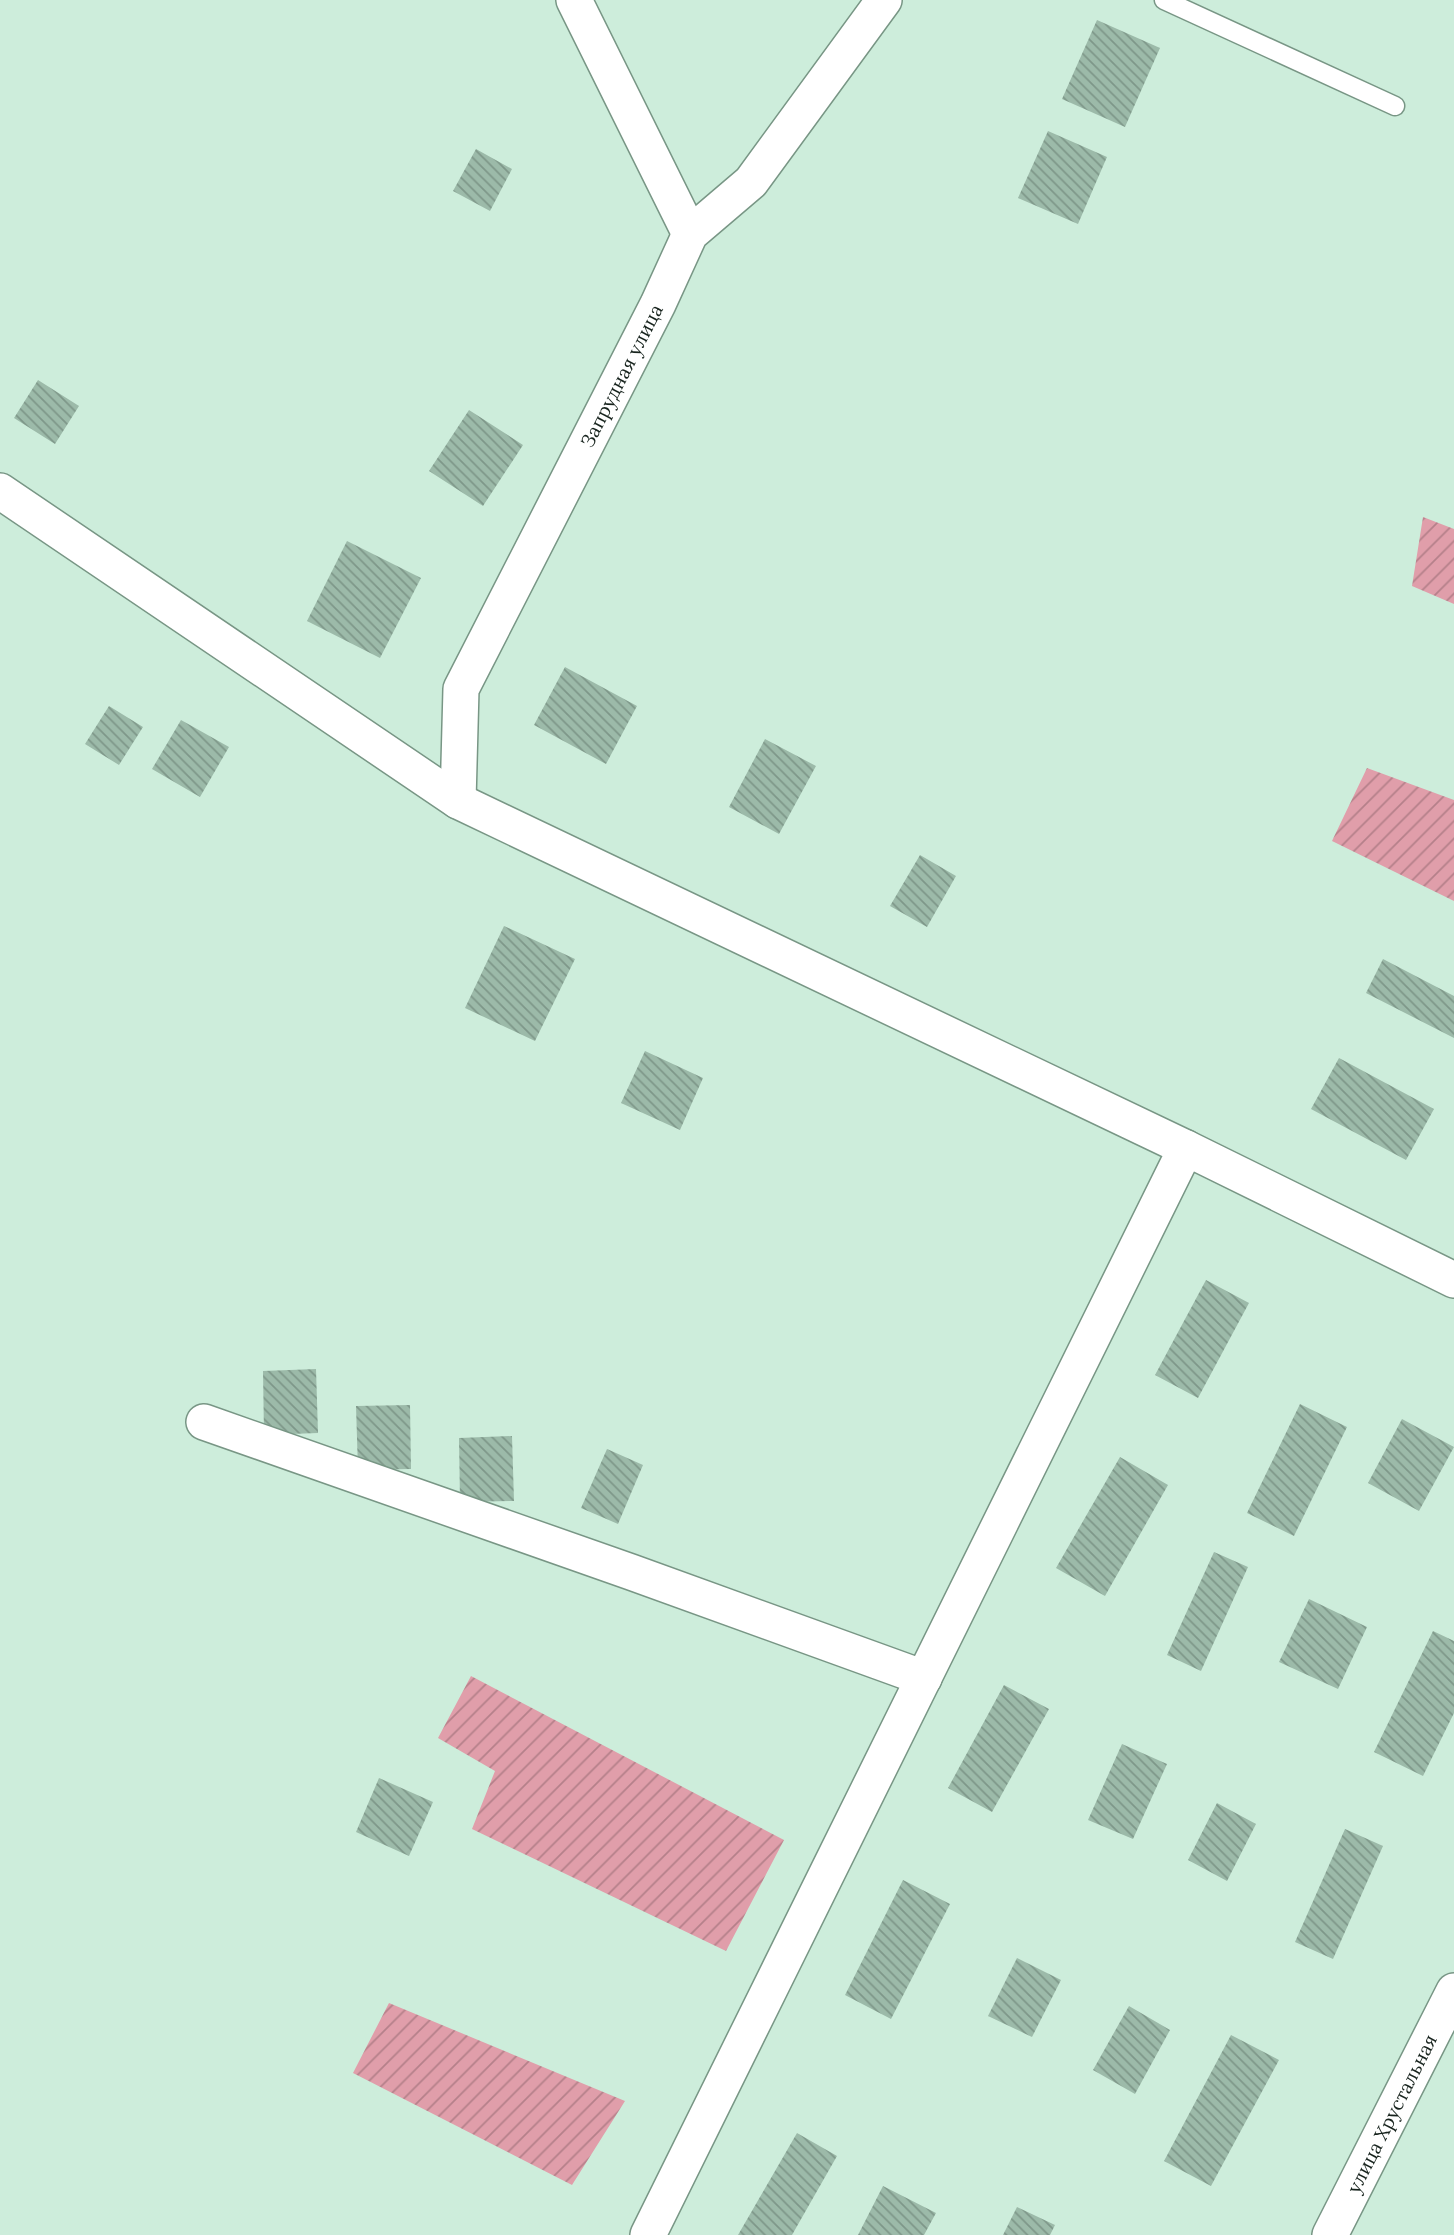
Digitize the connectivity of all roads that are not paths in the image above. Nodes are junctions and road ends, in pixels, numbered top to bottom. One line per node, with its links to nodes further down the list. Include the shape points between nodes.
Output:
1 (574, 0): 5 (street)
2 (884, 0): 5 (street, Запрудная улица, via 751,182)
3 (1164, 0): 4 (lane)
4 (1395, 106)
5 (690, 234): 7 (street, Запрудная улица, via 461,689)
6 (0, 491): 7 (street)
7 (458, 801): 8 (street)
8 (1186, 1148): 9 (street); 11 (street)
9 (1454, 1280)
10 (204, 1422): 11 (street)
11 (924, 1678): 13 (street)
12 (1454, 1990): 14 (street, улица Хрустальная)
13 (648, 2235)
14 (1330, 2235)

